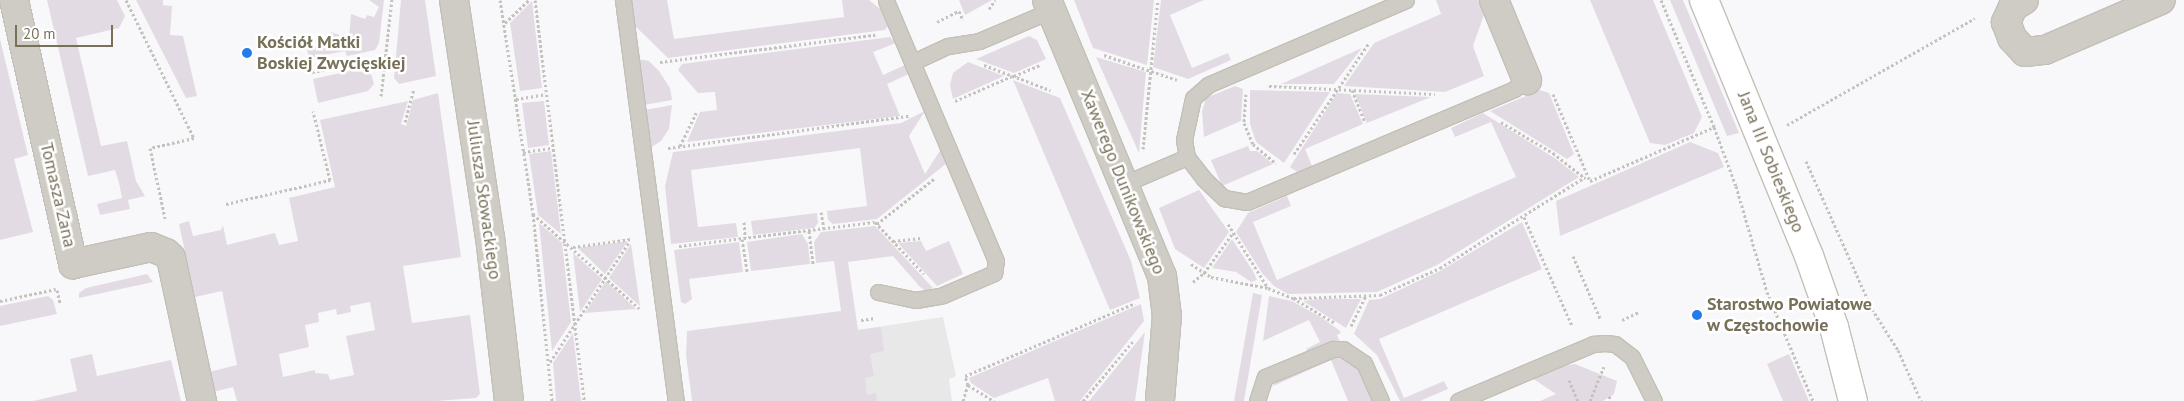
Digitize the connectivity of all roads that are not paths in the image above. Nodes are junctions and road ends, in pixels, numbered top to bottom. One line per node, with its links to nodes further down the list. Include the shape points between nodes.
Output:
1 (14, 0): 17 (street, Tomasza Zana, via 73,264 151,247 166,253 170,258)
2 (454, 0): 18 (street, Juliusza Słowackiego, via 490,237)
3 (623, 0): 19 (lane)
4 (886, 0): 11 (lane)
5 (1494, 0): 12 (street)
6 (1704, 0): 16 (street, Jana III Sobieskiego, via 1775,169)
7 (2024, 0): 8 (street, via 2013,7 2006,22 2012,38 2025,52 2045,50)
8 (2161, 0)
9 (1402, 2): 13 (lane, via 1208,85 1193,98 1184,140)
10 (1050, 5): 11 (lane, via 980,40 948,46); 14 (street, Xawerego Dunikowskiego)
11 (913, 62): 15 (lane, via 996,261 994,273 943,295 916,300)
12 (1527, 80): 13 (lane, via 1514,89 1247,202 1224,198)
13 (1188, 157): 14 (lane)
14 (1133, 180): 20 (street, Xawerego Dunikowskiego, via 1162,276 1167,315)
15 (878, 292)
16 (1834, 326): 25 (street, Jana III Sobieskiego); 26 (street, Jana III Sobieskiego)
17 (202, 401)
18 (509, 401)
19 (676, 401)
20 (1160, 401)
21 (1258, 401): 22 (lane, via 1266,377 1333,348 1343,350 1364,363)
22 (1380, 401)
23 (1458, 401): 24 (lane, via 1593,344 1615,344 1632,357)
24 (1654, 401)
25 (1853, 401)
26 (1872, 401)

